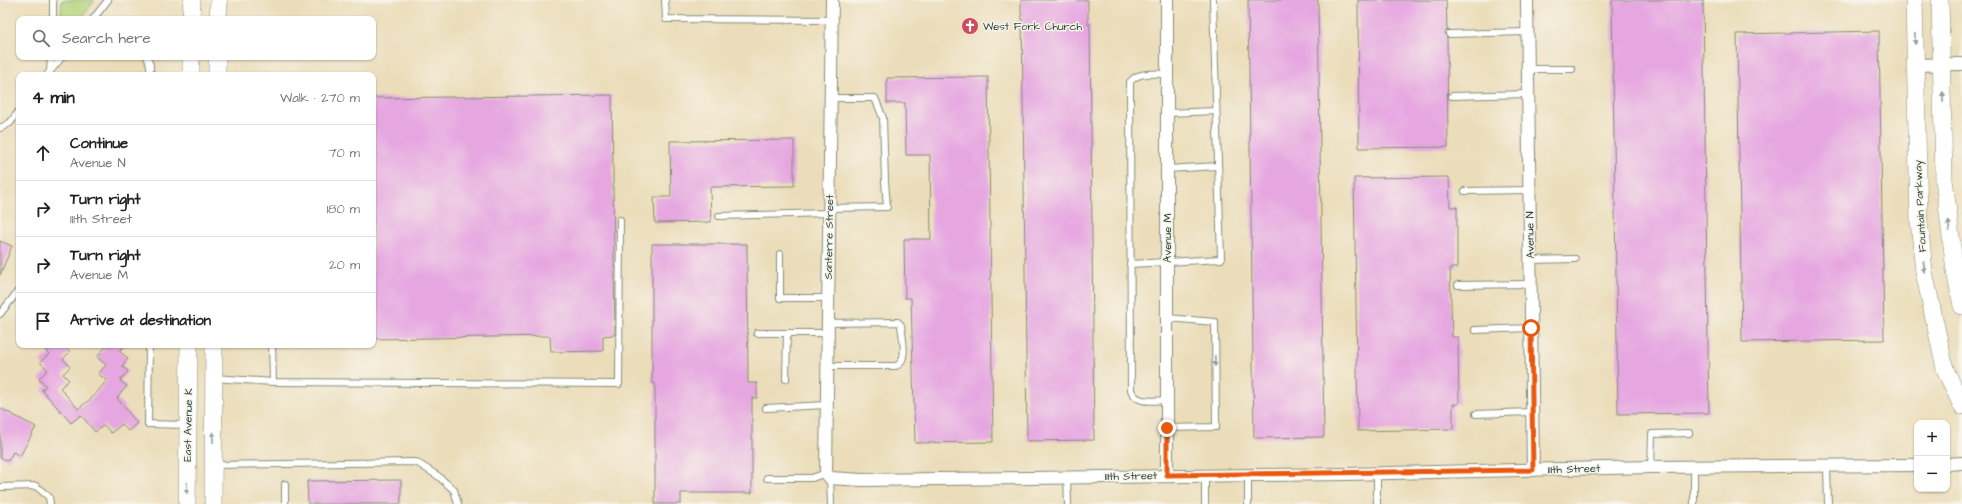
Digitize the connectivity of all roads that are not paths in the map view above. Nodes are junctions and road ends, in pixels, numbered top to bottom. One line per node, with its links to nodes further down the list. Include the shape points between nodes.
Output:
1 (54, 0): 12 (lane)
2 (108, 0): 13 (lane)
3 (192, 0): 14 (street)
4 (219, 0): 15 (street)
5 (665, 0): 16 (lane, via 666,19)
6 (832, 0): 16 (street, Santerre Street)
7 (1167, 0): 34 (street, Avenue M)
8 (1213, 0): 38 (lane)
9 (1527, 0): 17 (street, Avenue N)
10 (1914, 0): 26 (street, Fountain Parkway, one-way to 26)
11 (1940, 0): 24 (street)
12 (52, 16)
13 (95, 16)
14 (191, 16)
15 (218, 16)
16 (831, 20): 37 (street, Santerre Street)
17 (1527, 32): 18 (lane); 27 (street, Avenue N)
18 (1449, 34)
19 (50, 60): 29 (lane)
20 (59, 60): 30 (lane)
21 (148, 60): 31 (lane)
22 (191, 60): 32 (street)
23 (217, 60): 33 (street)
24 (1942, 64): 25 (street); 26 (street); 58 (street, one-way to 24, via 1955,271 1944,179)
25 (1962, 64)
26 (1915, 65): 77 (street, Fountain Parkway, one-way to 77, via 1919,220 1924,272 1945,369)
27 (1528, 69): 28 (lane); 35 (street, Avenue N)
28 (1572, 69)
29 (48, 72)
30 (49, 72)
31 (150, 72)
32 (191, 72)
33 (217, 72)
34 (1167, 74): 39 (street, Avenue M); 53 (lane, via 1142,74 1130,82)
35 (1528, 94): 36 (lane); 44 (street, Avenue N)
36 (1452, 96)
37 (830, 98): 46 (street, Santerre Street); 46 (lane, via 875,98 883,118 887,207)
38 (1216, 111): 39 (lane); 42 (lane)
39 (1167, 113): 43 (street, Avenue M)
40 (16, 115): 41 (lane, via 10,123)
41 (0, 128)
42 (1218, 166): 43 (lane); 52 (lane, via 1221,259)
43 (1167, 169): 52 (street, Avenue M)
44 (1530, 190): 45 (lane); 51 (street, Avenue N)
45 (1465, 191)
46 (829, 210): 47 (lane); 57 (street, Santerre Street)
47 (719, 216)
48 (620, 220): 74 (lane, via 619,384)
49 (780, 254): 57 (lane, via 780,298)
50 (1575, 259): 51 (lane)
51 (1530, 260): 54 (street, Avenue N)
52 (1167, 263): 53 (lane); 60 (street, Avenue M)
53 (1130, 264): 75 (lane, via 1131,390 1133,397 1139,401)
54 (1531, 284): 55 (lane); 62 (street, Avenue N)
55 (1458, 285)
56 (16, 294): 59 (lane)
57 (828, 298): 61 (street, Santerre Street)
58 (1962, 306)
59 (0, 314)
60 (1167, 318): 75 (street, Avenue M); 82 (lane, one-way to 82, via 1215,322 1216,427)
61 (828, 328): 65 (lane); 70 (street, Santerre Street); 70 (lane, via 898,322 901,325 904,358 896,366)
62 (1531, 328): 63 (lane); 79 (street, Avenue N)
63 (1476, 330)
64 (757, 333): 65 (lane)
65 (787, 333): 73 (lane)
66 (149, 348): 81 (lane, via 148,424)
67 (189, 348): 72 (street, East Avenue K)
68 (214, 348): 71 (street)
69 (272, 348): 74 (lane)
70 (827, 366): 76 (street, Santerre Street)
71 (214, 378): 72 (street); 74 (lane); 87 (street, one-way to 71)
72 (189, 379): 81 (street, East Avenue K)
73 (786, 379)
74 (273, 382)
75 (1167, 400): 82 (street, Avenue M)
76 (827, 405): 78 (lane); 97 (street, Santerre Street)
77 (1962, 406)
78 (766, 408)
79 (1533, 412): 80 (lane); 92 (street, Avenue N)
80 (1476, 414)
81 (188, 425): 85 (street, East Avenue K)
82 (1167, 428): 94 (street, Avenue M)
83 (1689, 433): 90 (lane, via 1652,434)
84 (1962, 463): 86 (street)
85 (188, 464): 87 (street); 103 (street, East Avenue K, one-way to 103)
86 (1950, 464)
87 (213, 465): 104 (street); 106 (lane, via 416,462 454,490)
88 (1914, 465): 89 (street, 111th Street)
89 (1828, 466): 91 (street, 111th Street); 113 (lane)
90 (1651, 467): 91 (street, 111th Street); 92 (street, 111th Street)
91 (1694, 467): 112 (lane)
92 (1533, 470): 93 (street, 111th Street)
93 (1377, 473): 96 (street, 111th Street); 111 (lane)
94 (1167, 475): 95 (street, 111th Street); 98 (street, 111th Street)
95 (1205, 475): 96 (street, 111th Street); 109 (lane)
96 (1248, 475): 110 (lane)
97 (828, 476): 98 (street, 111th Street, via 862,480); 99 (lane); 107 (lane)
98 (1067, 476): 108 (lane)
99 (767, 478)
100 (285, 484): 105 (lane)
101 (0, 488): 102 (lane, via 36,486 49,497)
102 (50, 504)
103 (187, 504)
104 (213, 504)
105 (285, 504)
106 (458, 504)
107 (831, 504)
108 (1068, 504)
109 (1205, 504)
110 (1248, 504)
111 (1377, 504)
112 (1694, 504)
113 (1828, 504)

